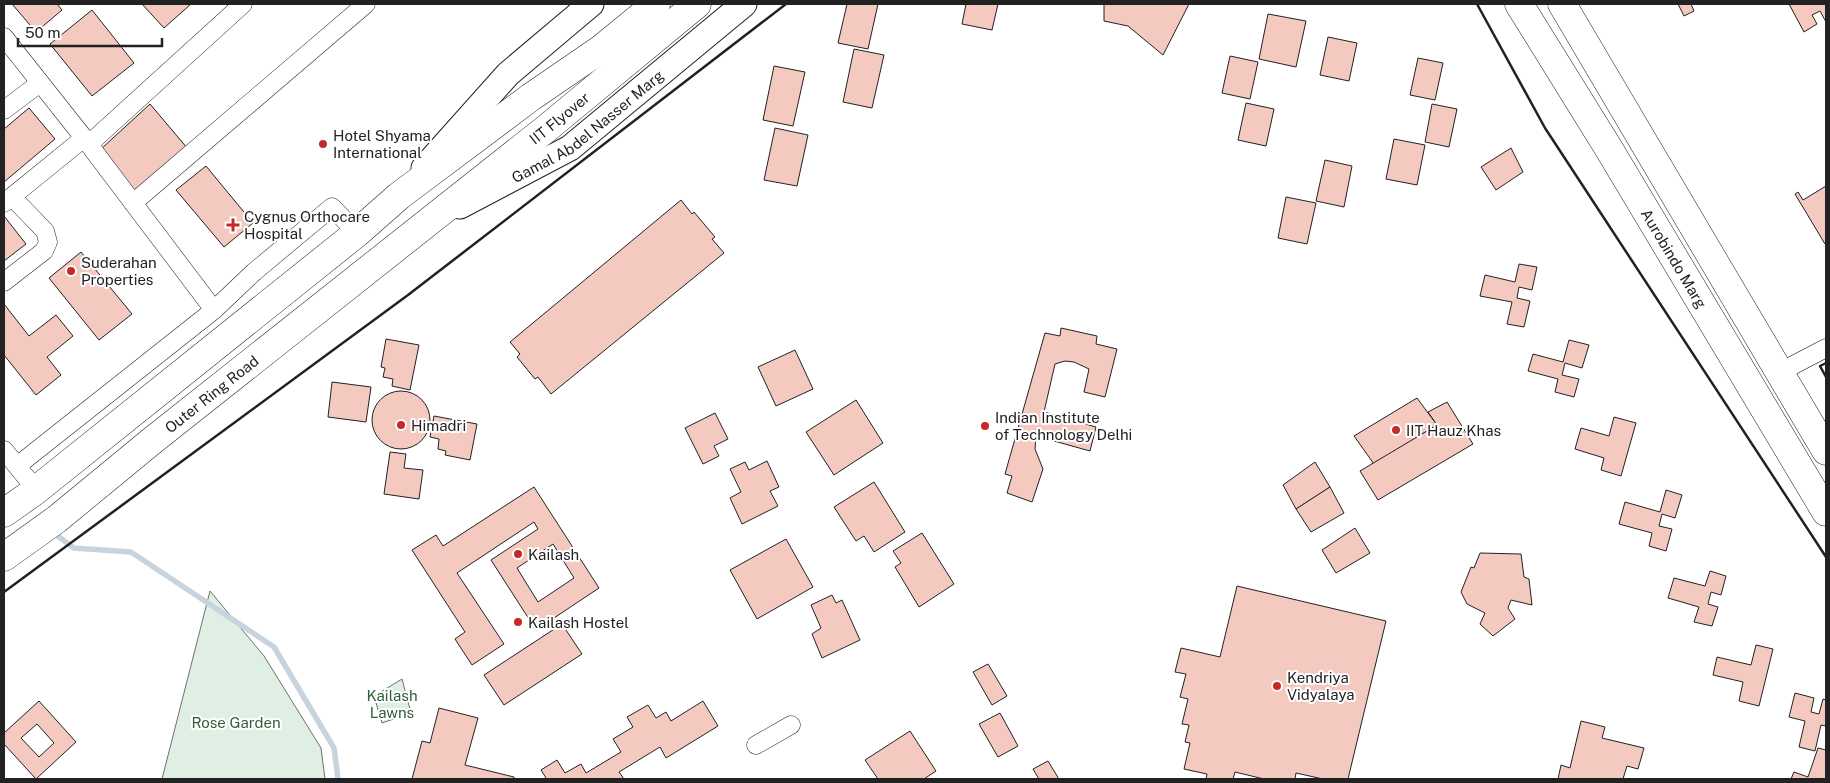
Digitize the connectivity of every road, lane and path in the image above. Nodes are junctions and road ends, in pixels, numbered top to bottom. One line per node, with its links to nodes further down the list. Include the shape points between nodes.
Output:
1 (242, 4): 12 (street)
2 (366, 4): 15 (street)
3 (591, 4): 13 (street, via 508,74)
4 (656, 4): 13 (main road, IIT Flyover, via 601,49 531,96)
5 (697, 4): 16 (main road, IIT Flyover)
6 (744, 4): 16 (street, Gamal Abdel Nasser Marg, via 570,148)
7 (1519, 4): 28 (main road, Aurobindo Marg)
8 (1562, 4): 21 (main road)
9 (4, 37): 10 (street)
10 (40, 83): 11 (street); 12 (street)
11 (4, 110)
12 (86, 141): 14 (street); 15 (street)
13 (399, 196): 17 (main road)
14 (8, 200): 18 (street, via 45,231 48,242 44,251)
15 (133, 202): 19 (street)
16 (418, 229): 30 (main road, Outer Ring Road)
17 (357, 233): 19 (street, via 332,207); 23 (main road)
18 (4, 282)
19 (214, 310): 22 (street)
20 (1826, 348): 21 (street)
21 (1780, 372): 25 (main road)
22 (119, 385): 23 (street); 26 (street)
23 (135, 410): 27 (main road)
24 (4, 450): 26 (street)
25 (1826, 451)
26 (17, 466): 27 (street)
27 (35, 491): 29 (main road)
28 (1826, 512)
29 (4, 513)
30 (4, 558)
31 (791, 725): 32 (street)
32 (756, 745)

